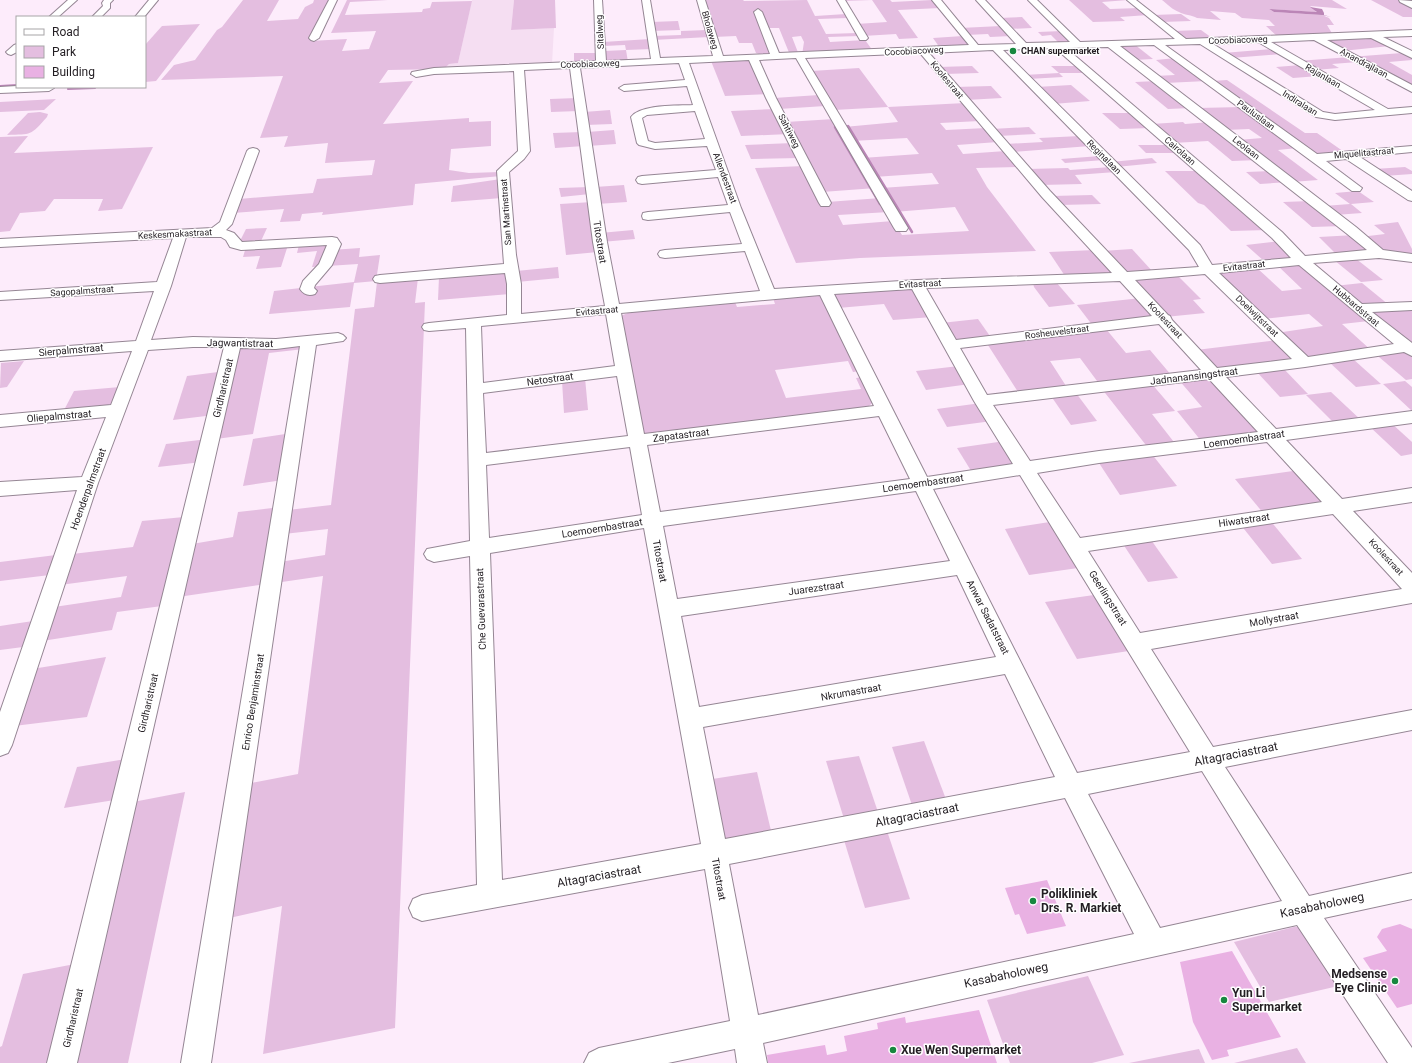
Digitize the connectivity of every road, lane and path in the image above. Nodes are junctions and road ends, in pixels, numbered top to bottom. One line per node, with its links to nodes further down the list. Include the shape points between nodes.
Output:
1 (73, 0): 16 (street)
2 (109, 0): 17 (street)
3 (154, 0): 18 (street)
4 (333, 0): 21 (street)
5 (598, 0): 42 (street, Sitalweg)
6 (646, 0): 41 (street)
7 (701, 0): 39 (street, Bholaweg)
8 (840, 0): 22 (street)
9 (936, 0): 33 (street)
10 (980, 0): 31 (street)
11 (1032, 0): 30 (street)
12 (1131, 0): 27 (street)
13 (1403, 0): 14 (street)
14 (1412, 5)
15 (758, 12): 37 (street)
16 (54, 16)
17 (97, 16)
18 (140, 16)
19 (1412, 33): 20 (street, Cocobiacoweg)
20 (1373, 35): 23 (street, Cocobiacoweg); 35 (street)
21 (314, 38)
22 (863, 38)
23 (1315, 38): 24 (street, Cocobiacoweg); 49 (street, Anandrajlaan)
24 (1259, 39): 25 (street, Cocobiacoweg); 53 (street, Rajanlaan)
25 (1202, 41): 27 (street, Cocobiacoweg); 53 (street, Indiralaan, via 1320,115 1335,117)
26 (1155, 42): 27 (street, Cocobiacoweg); 28 (street, Cocobiacoweg); 58 (street, Pauluslaan)
27 (1184, 42)
28 (1111, 44): 30 (street, Cocobiacoweg); 72 (street, Leolaan)
29 (1057, 45): 30 (street, Cocobiacoweg); 31 (street, Cocobiacoweg); 74 (street, Cairolaan, via 1277,235)
30 (1078, 45)
31 (1023, 46): 32 (street, Cocobiacoweg)
32 (995, 47): 33 (street, Cocobiacoweg); 76 (street, Reginalaan, via 1195,248)
33 (976, 48): 34 (street, Cocobiacoweg)
34 (922, 50): 36 (street, Cocobiacoweg); 77 (street, Koolestraat, via 1042,189)
35 (1412, 55)
36 (799, 56): 37 (street, Cocobiacoweg); 66 (street)
37 (776, 57): 38 (street, Cocobiacoweg)
38 (753, 58): 39 (street, Cocobiacoweg); 63 (street, Sahtiweg)
39 (719, 59): 40 (street, Cocobiacoweg)
40 (683, 61): 41 (street, Cocobiacoweg); 46 (street, Allendestraat)
41 (656, 62): 42 (street, Cocobiacoweg)
42 (601, 64): 43 (street, Cocobiacoweg)
43 (575, 65): 44 (street, Cocobiacoweg); 87 (street, Titostraat, via 600,242)
44 (519, 67): 45 (street, Cocobiacoweg); 75 (street, San Martinstraat, via 524,151 503,171)
45 (416, 74)
46 (690, 83): 48 (street); 51 (street, Allendestraat)
47 (49, 88): 50 (street)
48 (624, 88)
49 (1412, 89)
50 (0, 90)
51 (700, 108): 54 (street, Allendestraat); 54 (street, via 645,112 637,115 643,143 655,146)
52 (1412, 110): 53 (street, Indiralaan)
53 (1386, 112)
54 (712, 142): 59 (street, Allendestraat)
55 (1412, 149): 57 (street, Miquelitastraat)
56 (253, 151): 67 (street, via 226,224)
57 (1348, 155): 58 (street, Miquelitastraat); 62 (street)
58 (1315, 158): 61 (street, Pauluslaan)
59 (723, 173): 60 (street); 64 (street, Allendestraat)
60 (642, 180)
61 (1356, 188)
62 (1412, 198)
63 (825, 203)
64 (735, 208): 65 (street); 70 (street, Allendestraat)
65 (648, 216)
66 (901, 228)
67 (215, 232): 68 (street, Keskesmakastraat); 82 (street, Keskesmakastraat, via 226,233 232,237 235,244 241,246 332,241 334,244 325,264 308,284 307,289)
68 (181, 234): 69 (street, Keskesmakastraat); 80 (street, Hoenderpalmstraat)
69 (0, 244)
70 (750, 247): 71 (street); 83 (street, Allendestraat)
71 (665, 254)
72 (1379, 254): 73 (street, Evitastraat); 74 (street, Evitastraat)
73 (1412, 258)
74 (1301, 260): 76 (street, Evitastraat); 86 (street, Hubbardstraat)
75 (511, 268): 78 (street); 88 (street, San Martinstraat, via 514,284)
76 (1208, 270): 77 (street, Evitastraat); 99 (street, Doelwijtstraat)
77 (1123, 277): 79 (street, Evitastraat); 89 (street, Koolestraat)
78 (380, 279)
79 (917, 284): 81 (street, Evitastraat); 96 (street, Geerlingstraat)
80 (164, 286): 84 (street, Sagopalmstraat); 95 (street, Hoenderpalmstraat)
81 (825, 290): 83 (street, Evitastraat); 105 (street, Anwar Sadatstraat)
82 (310, 291)
83 (769, 294): 87 (street, Evitastraat)
84 (0, 296)
85 (1412, 306): 86 (street)
86 (1359, 309): 97 (street, Hubbardstraat)
87 (613, 310): 88 (street, Evitastraat); 100 (street, Titostraat)
88 (514, 319): 90 (street, Evitastraat)
89 (1165, 320): 96 (street, Rosheuvelstraat); 101 (street, Koolestraat)
90 (473, 323): 91 (street, Evitastraat); 102 (street, Che Guevarastraat)
91 (429, 327)
92 (338, 338): 93 (street, Jagwantistraat)
93 (309, 341): 94 (street, Jagwantistraat, via 276,344); 140 (street, Enrico Benjaminstraat)
94 (233, 343): 95 (street, Jagwantistraat); 139 (street, Girdharistraat)
95 (142, 345): 98 (street, Sierpalmstraat); 104 (street, Hoenderpalmstraat)
96 (950, 345): 103 (street, Geerlingstraat)
97 (1409, 349): 99 (street, Jadnanansingstraat)
98 (0, 356)
99 (1305, 362): 101 (street, Jadnanansingstraat)
100 (624, 370): 102 (street, Netostraat); 109 (street, Titostraat)
101 (1214, 373): 103 (street, Jadnanansingstraat); 108 (street, Koolestraat)
102 (476, 389): 110 (street, Che Guevarastraat)
103 (982, 401): 111 (street, Geerlingstraat)
104 (118, 410): 107 (street, Oliepalmstraat); 112 (street, Hoenderpalmstraat)
105 (885, 410): 109 (street, Zapatastraat); 113 (street, Anwar Sadatstraat)
106 (1412, 417): 108 (street, Loemoembastraat)
107 (0, 421)
108 (1271, 435): 111 (street, Loemoembastraat); 116 (street, Koolestraat)
109 (638, 441): 110 (street, Zapatastraat); 117 (street, Titostraat)
110 (477, 460): 119 (street, Che Guevarastraat)
111 (1026, 469): 113 (street, Loemoembastraat); 118 (street, Geerlingstraat)
112 (89, 483): 114 (street); 129 (street, Hoenderpalmstraat)
113 (921, 484): 117 (street, Loemoembastraat); 121 (street, Anwar Sadatstraat)
114 (0, 489)
115 (1412, 495): 116 (street, Hiwatstraat)
116 (1338, 506): 118 (street, Hiwatstraat); 122 (street, Koolestraat)
117 (652, 520): 119 (street, Loemoembastraat); 124 (street, Titostraat)
118 (1075, 546): 125 (street, Geerlingstraat)
119 (479, 548): 120 (street, Loemoembastraat); 134 (street, Che Guevarastraat)
120 (434, 554)
121 (962, 567): 124 (street, Juarezstraat); 126 (street, Anwar Sadatstraat)
122 (1412, 586)
123 (1412, 594): 125 (street, Mollystraat)
124 (669, 609): 127 (street, Titostraat)
125 (1136, 643): 130 (street, Geerlingstraat)
126 (1012, 664): 127 (street, Nkrumastraat); 131 (street, Anwar Sadatstraat)
127 (690, 719): 132 (street, Titostraat)
128 (1412, 720): 130 (street, Altagraciastraat)
129 (0, 745)
130 (1207, 759): 131 (street, Altagraciastraat); 136 (street, Geerlingstraat)
131 (1072, 785): 132 (street, Altagraciastraat); 137 (street, Anwar Sadatstraat)
132 (715, 854): 134 (street, Altagraciastraat); 138 (street, Titostraat)
133 (1412, 886): 136 (street, Kasabaholoweg)
134 (490, 896): 135 (street, Altagraciastraat)
135 (422, 908)
136 (1302, 909): 137 (street, Kasabaholoweg); 143 (street, Geerlingstraat)
137 (1153, 943): 138 (street, Kasabaholoweg)
138 (746, 1032): 141 (street, Kasabaholoweg); 142 (street, Titostraat)
139 (62, 1063)
140 (196, 1063)
141 (599, 1063)
142 (752, 1063)
143 (1405, 1063)

